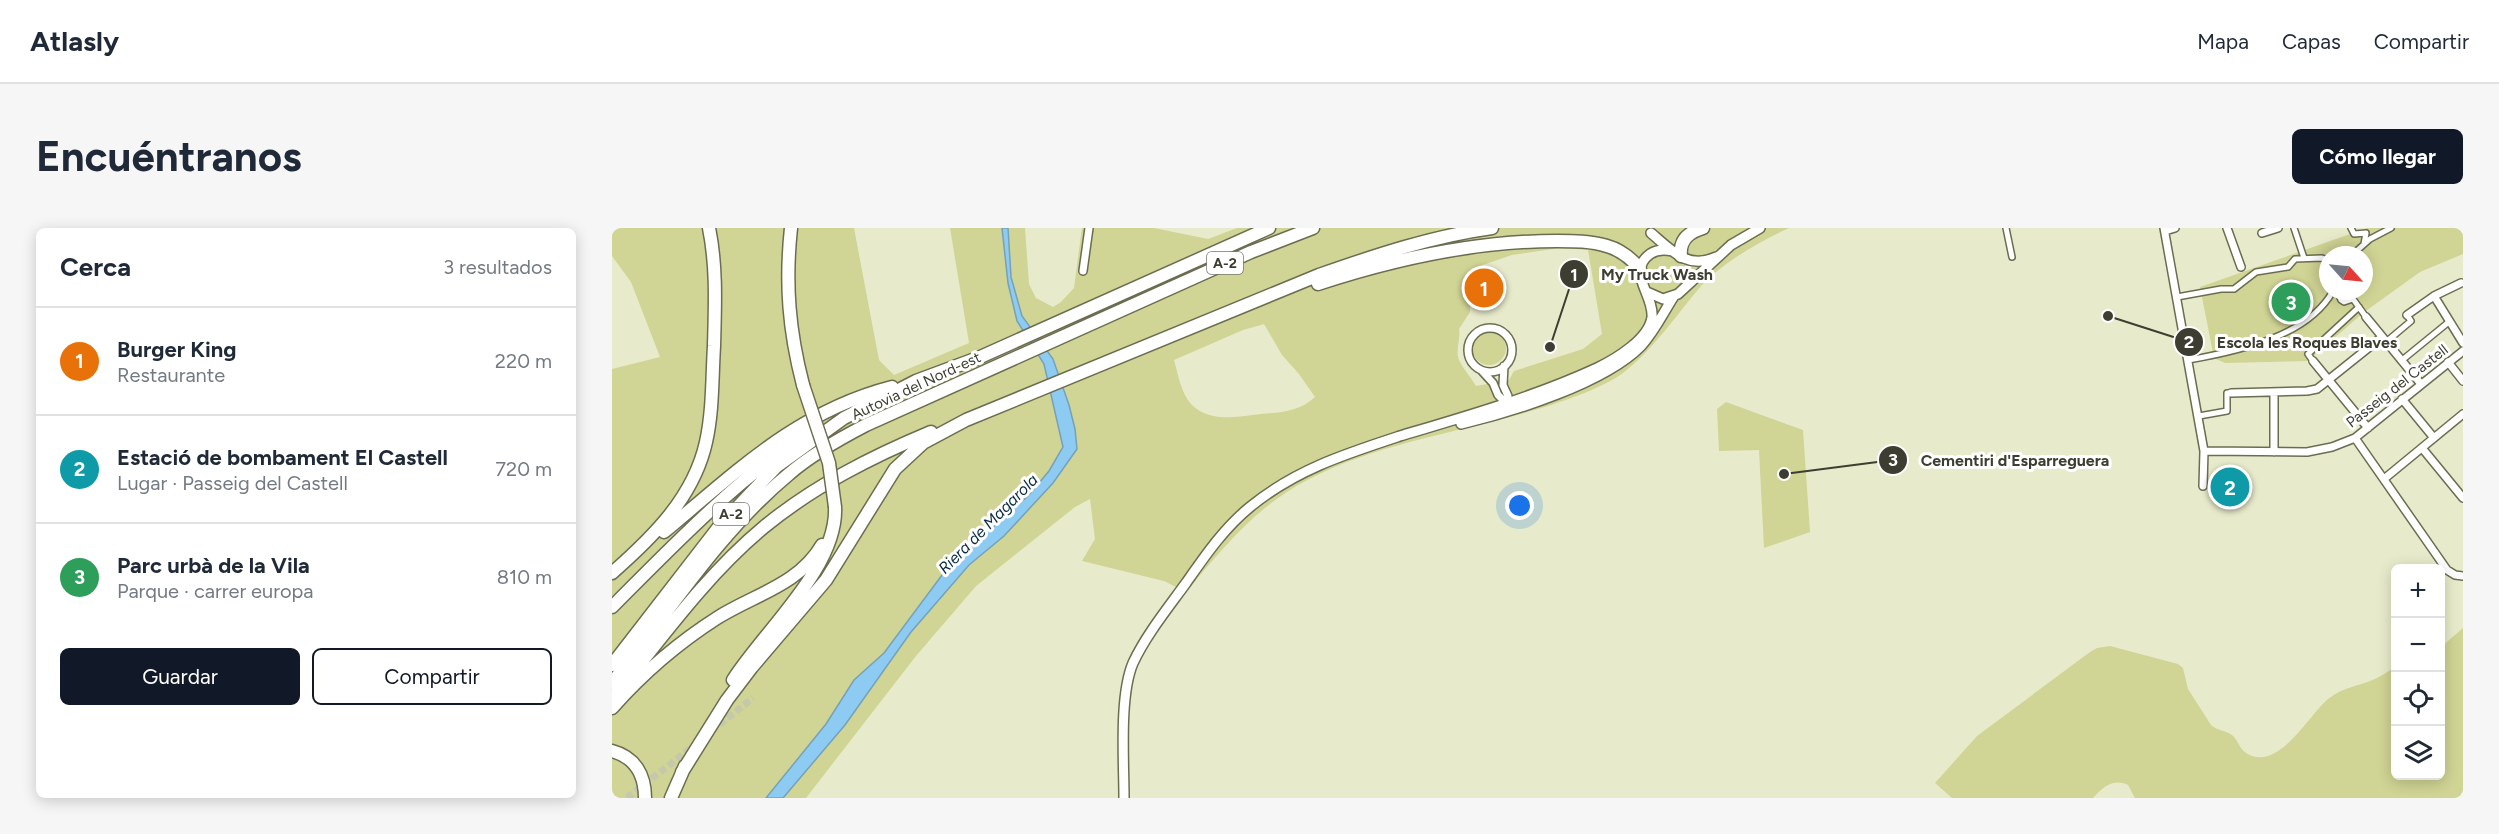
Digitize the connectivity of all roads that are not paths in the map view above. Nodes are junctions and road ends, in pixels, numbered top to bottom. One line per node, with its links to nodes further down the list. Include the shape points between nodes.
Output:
1 (709, 228): 78 (highway, via 715,307 712,402 706,442 681,501)
2 (791, 228): 77 (highway, bridge, via 787,296 792,332 803,385 829,463)
3 (1089, 228): 28 (street)
4 (1269, 228): 52 (highway, Autovia del Nord-est / A-2, via 978,358)
5 (1313, 228): 83 (highway, Autovia del Nord-est / A-2, via 986,370 866,425 809,459 728,535)
6 (1492, 228): 42 (highway, via 1376,255)
7 (1703, 228): 20 (highway, via 1685,237)
8 (1760, 228): 21 (main road)
9 (2006, 228): 23 (street)
10 (2175, 228): 16 (street)
11 (2227, 228): 26 (street)
12 (2278, 228): 18 (street)
13 (2294, 228): 24 (street)
14 (2351, 228): 19 (street, via 2354,234 2366,233)
15 (2391, 228): 19 (street)
16 (2165, 230): 35 (street)
17 (1650, 231): 20 (main road); 22 (main road)
18 (2262, 233)
19 (2364, 244)
20 (1679, 255): 21 (main road, via 1699,263); 22 (main road, via 1656,251); 31 (main road, via 1689,274)
21 (1719, 255): 31 (main road)
22 (1648, 256): 27 (main road)
23 (2012, 257)
24 (2304, 258): 25 (street); 29 (street, via 2295,259 2288,267 2256,272)
25 (2319, 259)
26 (2241, 267): 29 (street)
27 (1640, 269): 32 (main road); 42 (highway, via 1622,251 1580,241 1541,241 1451,251 1331,280)
28 (1083, 272)
29 (2248, 279): 35 (street, via 2234,289)
30 (2462, 285): 34 (street)
31 (1686, 286): 33 (main road)
32 (1647, 292): 33 (main road, via 1663,299); 62 (main road, via 1650,321 1624,353)
33 (1674, 296): 62 (main road, via 1643,344 1617,366)
34 (2434, 296): 39 (street); 41 (street)
35 (2177, 297): 46 (street)
36 (2326, 300): 46 (street, via 2306,319 2269,340)
37 (2354, 300): 38 (street)
38 (2358, 305): 40 (street); 47 (street, via 2308,354)
39 (2407, 315): 43 (street, via 2411,321)
40 (2366, 317): 43 (street)
41 (2450, 321): 44 (street); 48 (street)
42 (1181, 333): 67 (highway)
43 (2384, 339): 48 (street); 53 (street)
44 (2463, 343)
45 (2463, 351): 49 (street, Passeig del Castell)
46 (2189, 360): 65 (street)
47 (2313, 361): 53 (street)
48 (2401, 361): 55 (street)
49 (2448, 362): 54 (street); 55 (street, Passeig del Castell)
50 (1504, 366): 51 (street, via 1494,371); 51 (street, via 1511,344 1503,333 1488,328 1476,333 1468,350 1472,363); 57 (street, via 1503,385)
51 (1482, 370): 59 (street)
52 (916, 381): 60 (highway, Autovia del Nord-est / A-2); 78 (highway, via 850,401 795,428 742,465)
53 (2329, 381): 56 (street, via 2307,392); 68 (street)
54 (2463, 381)
55 (2421, 384): 61 (street, Passeig del Castell)
56 (2274, 392): 58 (street); 73 (street)
57 (1508, 393): 62 (street); 63 (street)
58 (2231, 393): 65 (street, via 2227,393 2227,411)
59 (1498, 395): 63 (street); 64 (street)
60 (881, 399): 81 (highway, via 846,411 780,453); 82 (highway, Autovia del Nord-est / A-2, via 836,424 776,467 718,528)
61 (2402, 399): 68 (street, Passeig del Castell); 70 (street)
62 (1526, 401): 63 (main road); 64 (main road)
63 (1507, 404): 64 (main road)
64 (1489, 413): 90 (main road, via 1325,461 1275,488 1236,520 1200,563 1141,649 1129,676)
65 (2199, 416): 72 (street)
66 (2462, 417): 70 (street)
67 (966, 420): 84 (highway, via 894,447 850,469 809,493 764,528 694,597); 87 (highway, via 923,443 895,469 826,580 727,700)
68 (2368, 428): 69 (street, Passeig del Castell)
69 (2355, 438): 73 (street, Passeig del Castell, via 2307,452); 74 (street)
70 (2434, 438): 71 (street)
71 (2422, 447): 74 (street); 76 (street)
72 (2204, 451): 73 (street, Passeig del Castell); 75 (street)
73 (2274, 452)
74 (2384, 478): 80 (street, via 2447,570)
75 (2203, 486)
76 (2463, 498)
77 (835, 507): 85 (highway, via 820,548 797,574 688,638 651,668); 87 (highway, via 833,531 822,560 741,667)
78 (634, 554): 79 (highway)
79 (612, 573)
80 (2459, 576)
81 (612, 607)
82 (612, 665)
83 (612, 683)
84 (612, 699)
85 (612, 708)
86 (612, 751): 88 (highway, via 638,768)
87 (682, 772): 89 (highway)
88 (645, 798)
89 (671, 798)
90 (1124, 798)

